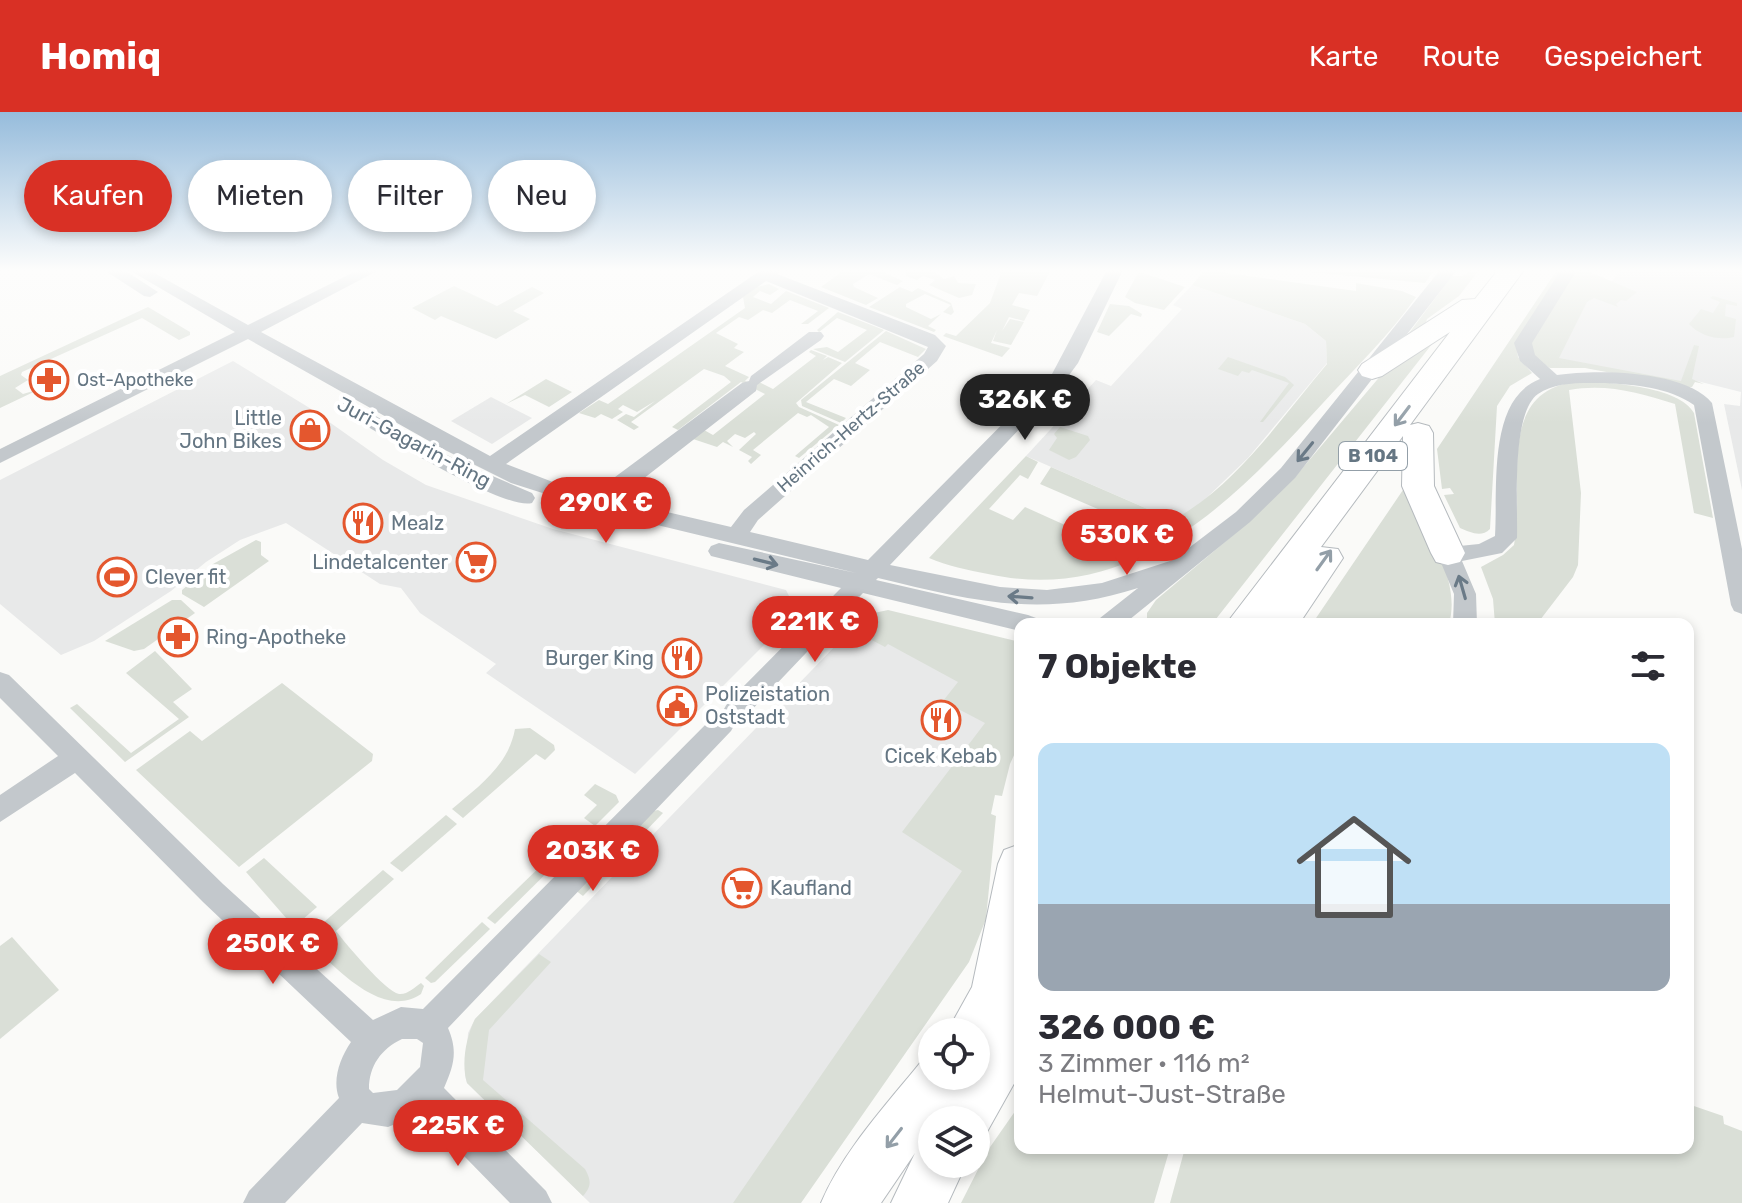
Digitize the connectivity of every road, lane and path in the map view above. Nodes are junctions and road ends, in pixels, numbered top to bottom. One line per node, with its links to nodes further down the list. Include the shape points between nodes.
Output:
1 (210, 321): 13 (street)
2 (216, 321): 13 (street)
3 (272, 321): 13 (street)
4 (699, 321): 18 (street)
5 (819, 321): 19 (street, via 804,332 815,336)
6 (857, 321): 20 (street, Heinrich-Hertz-Straße, via 929,339 936,350 751,515)
7 (1089, 321): 23 (street, via 1064,370)
8 (1410, 321): 14 (street)
9 (1443, 321): 14 (main road)
10 (1473, 321): 27 (main road, B 104, one-way to 27)
11 (1499, 321): 16 (main road, B 104)
12 (1537, 321): 15 (street, via 1523,343 1526,357)
13 (241, 337): 17 (street); 18 (street, Juri-Gagarin-Ring); 23 (street, Juri-Gagarin-Ring, one-way to 23, via 442,461 529,499 588,517)
14 (1372, 370): 22 (street, one-way to 22, via 1288,473 1243,517)
15 (1553, 381): 21 (street, via 1532,389 1514,414 1506,538 1492,548); 24 (street, via 1591,376 1623,380 1676,389 1703,403)
16 (1418, 433): 21 (main road, via 1418,486); 28 (main road, B 104, one-way to 16)
17 (0, 457)
18 (491, 465): 19 (street, Juri-Gagarin-Ring, via 540,487)
19 (599, 504): 20 (street, Juri-Gagarin-Ring)
20 (734, 538): 23 (street, Juri-Gagarin-Ring)
21 (1448, 553): 29 (street, one-way to 21, via 1465,594)
22 (1178, 567): 23 (street, Juri-Gagarin-Ring, one-way to 23, via 1102,591 1047,598); 25 (street); 26 (street, via 1144,605)
23 (864, 577): 30 (street, Juri-Gagarin-Ring); 36 (street)
24 (1742, 605)
25 (1115, 618)
26 (1141, 618)
27 (1249, 618)
28 (1283, 618)
29 (1465, 618)
30 (1014, 620)
31 (0, 682): 32 (street)
32 (76, 758): 33 (street); 37 (street)
33 (0, 810)
34 (1014, 910): 35 (main road)
35 (1002, 1002): 41 (main road)
36 (427, 1027): 37 (street, via 401,1023); 39 (street, via 437,1037 440,1059)
37 (371, 1039): 40 (street, via 353,1070)
38 (931, 1090): 45 (main road, one-way to 45)
39 (424, 1091): 40 (street, via 393,1110); 44 (street)
40 (359, 1102): 43 (street)
41 (969, 1106)
42 (932, 1178): 46 (main road)
43 (261, 1203)
44 (534, 1203)
45 (849, 1203)
46 (919, 1203)

